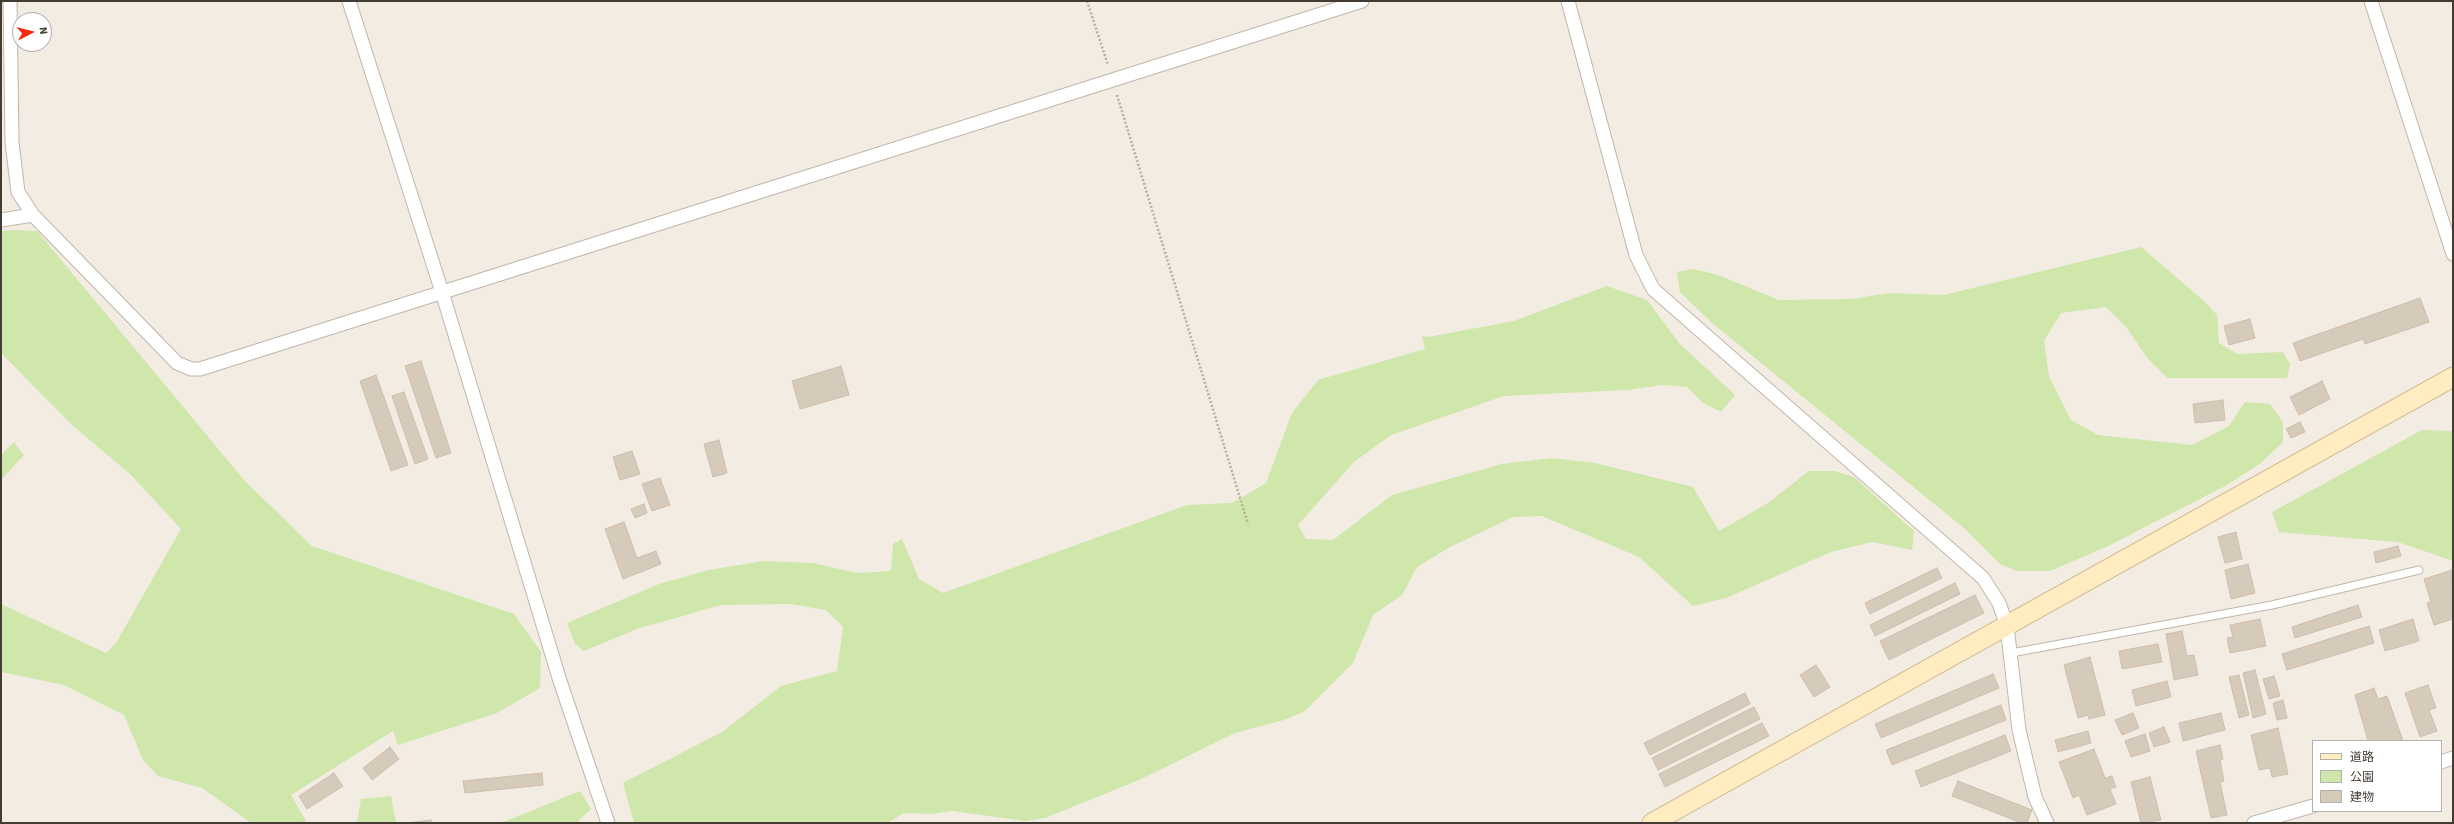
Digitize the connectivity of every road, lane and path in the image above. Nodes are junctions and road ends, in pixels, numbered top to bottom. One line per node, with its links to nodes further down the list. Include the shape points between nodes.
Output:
1 (10, 1): 8 (street, via 12,142 18,192)
2 (349, 1): 11 (street)
3 (1087, 1): 7 (path)
4 (1362, 1): 7 (street)
5 (1568, 1): 15 (street, via 1636,255 1653,289 1983,578 1999,603)
6 (2371, 1): 10 (street)
7 (1112, 81): 11 (street); 13 (path)
8 (32, 215): 9 (street); 11 (street, via 177,363 191,369 200,370)
9 (1, 220)
10 (2453, 254)
11 (442, 292): 20 (street, via 560,681)
12 (2453, 377): 15 (street)
13 (1248, 524)
14 (2419, 570): 16 (lane, via 2272,605)
15 (2007, 626): 16 (street); 21 (street)
16 (2010, 653): 22 (street, via 2019,730 2035,797)
17 (2453, 758): 18 (street)
18 (2442, 762)
19 (2312, 806): 23 (street)
20 (608, 823)
21 (1652, 823)
22 (2047, 823)
23 (2254, 823)

